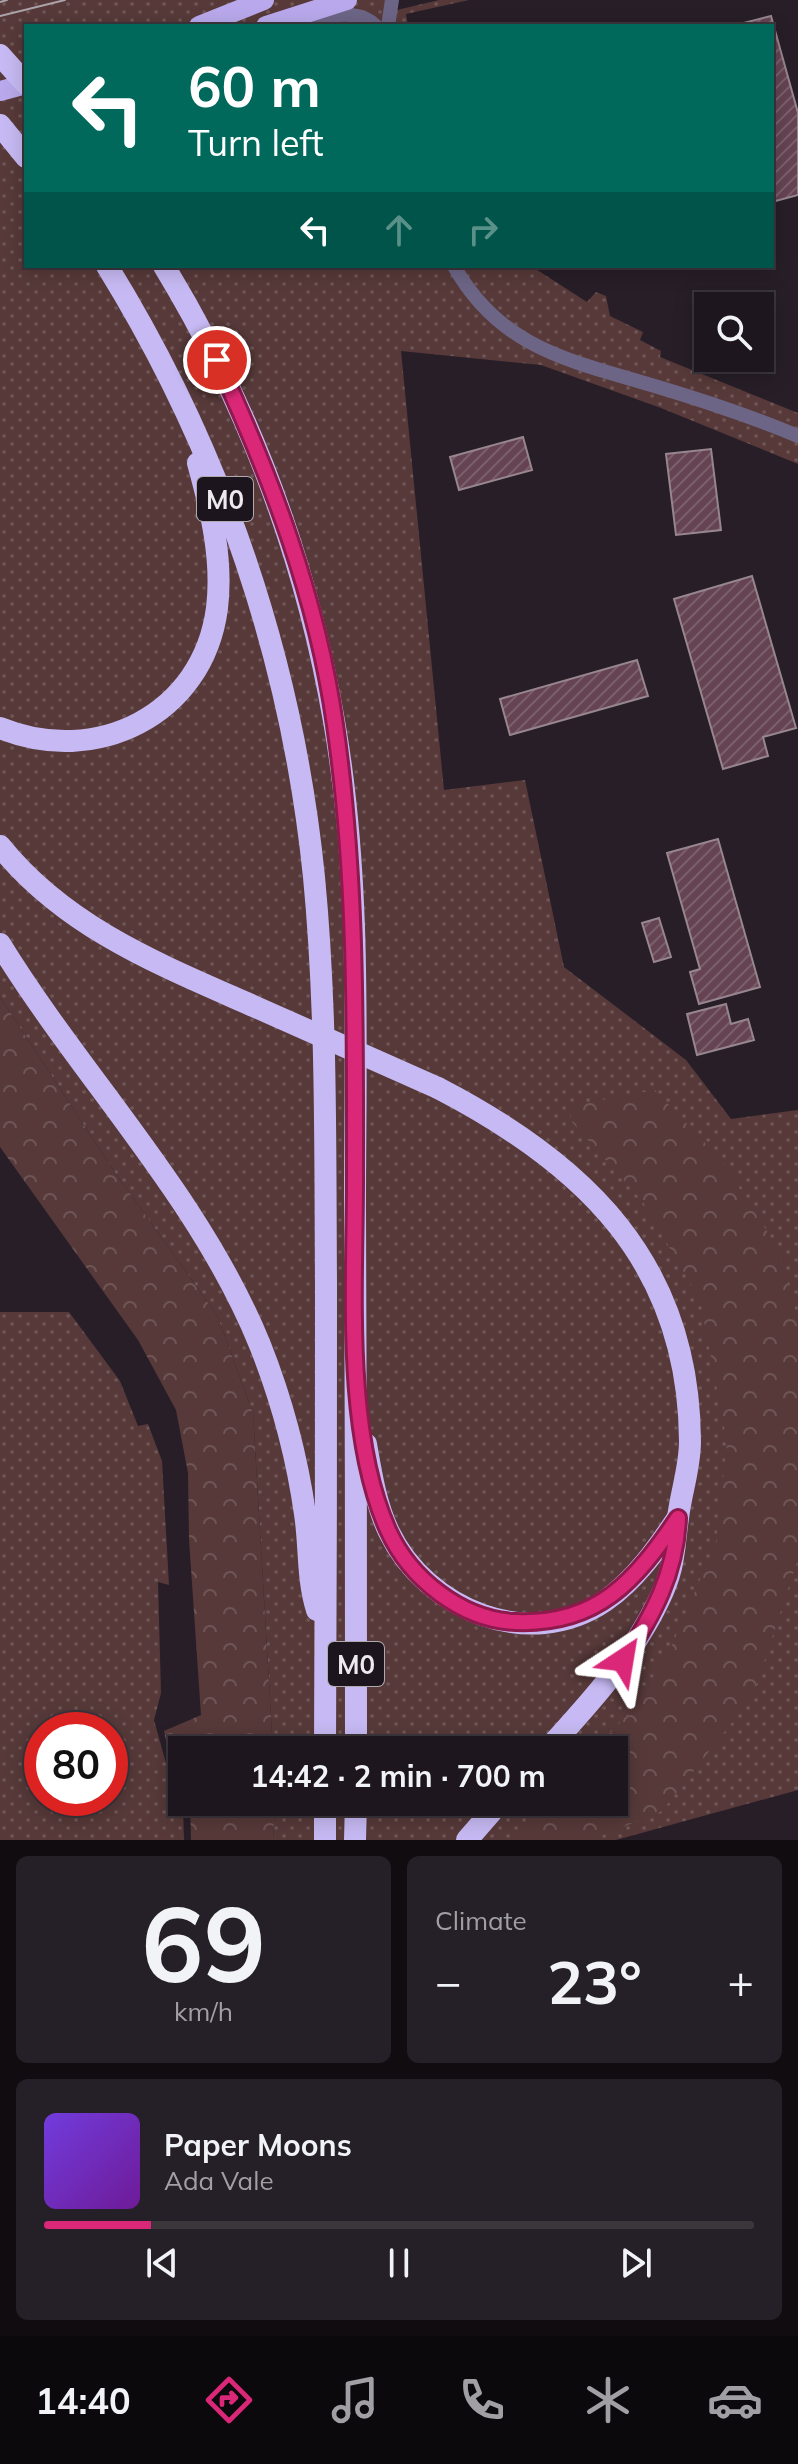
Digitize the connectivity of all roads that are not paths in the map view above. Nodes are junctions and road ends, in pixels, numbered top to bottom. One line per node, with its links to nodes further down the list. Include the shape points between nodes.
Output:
1 (264, 0): 5 (main road)
2 (347, 0): 4 (main road)
3 (392, 0): 8 (street)
4 (288, 19): 6 (main road); 7 (street, via 349,15)
5 (204, 24)
6 (272, 24)
7 (373, 24)
8 (388, 24)
9 (0, 55): 10 (highway)
10 (24, 82)
11 (24, 85): 12 (main road)
12 (0, 91)
13 (0, 125): 14 (highway)
14 (24, 155)
15 (108, 268): 18 (highway, M0)
16 (165, 268): 23 (highway, M0, via 217,360 285,521 335,723 354,953)
17 (455, 268): 19 (street, via 490,317 541,351 700,399)
18 (176, 385): 20 (highway, via 214,527 217,561 217,611 198,661 169,703 110,736 66,743); 25 (highway, M0, via 218,480 264,617 295,756 314,878 325,1105)
19 (798, 436)
20 (0, 728)
21 (0, 846): 24 (highway, bridge, via 41,890 103,935 438,1088 555,1159 607,1211 647,1269 676,1341 688,1410 688,1469)
22 (0, 944): 25 (highway, via 170,1185 239,1298 260,1347 299,1476 311,1591)
23 (356, 1368): 24 (highway, via 370,1464 389,1532 412,1569 479,1616 536,1622 585,1612 637,1574); 27 (highway, M0)
24 (678, 1518): 28 (highway, via 671,1570 641,1632 610,1678)
25 (326, 1641): 26 (highway, M0)
26 (325, 1736)
27 (356, 1736)
28 (559, 1736)
29 (325, 1816): 32 (highway)
30 (356, 1816): 33 (highway)
31 (488, 1816): 34 (highway)
32 (325, 1840)
33 (355, 1840)
34 (467, 1840)

